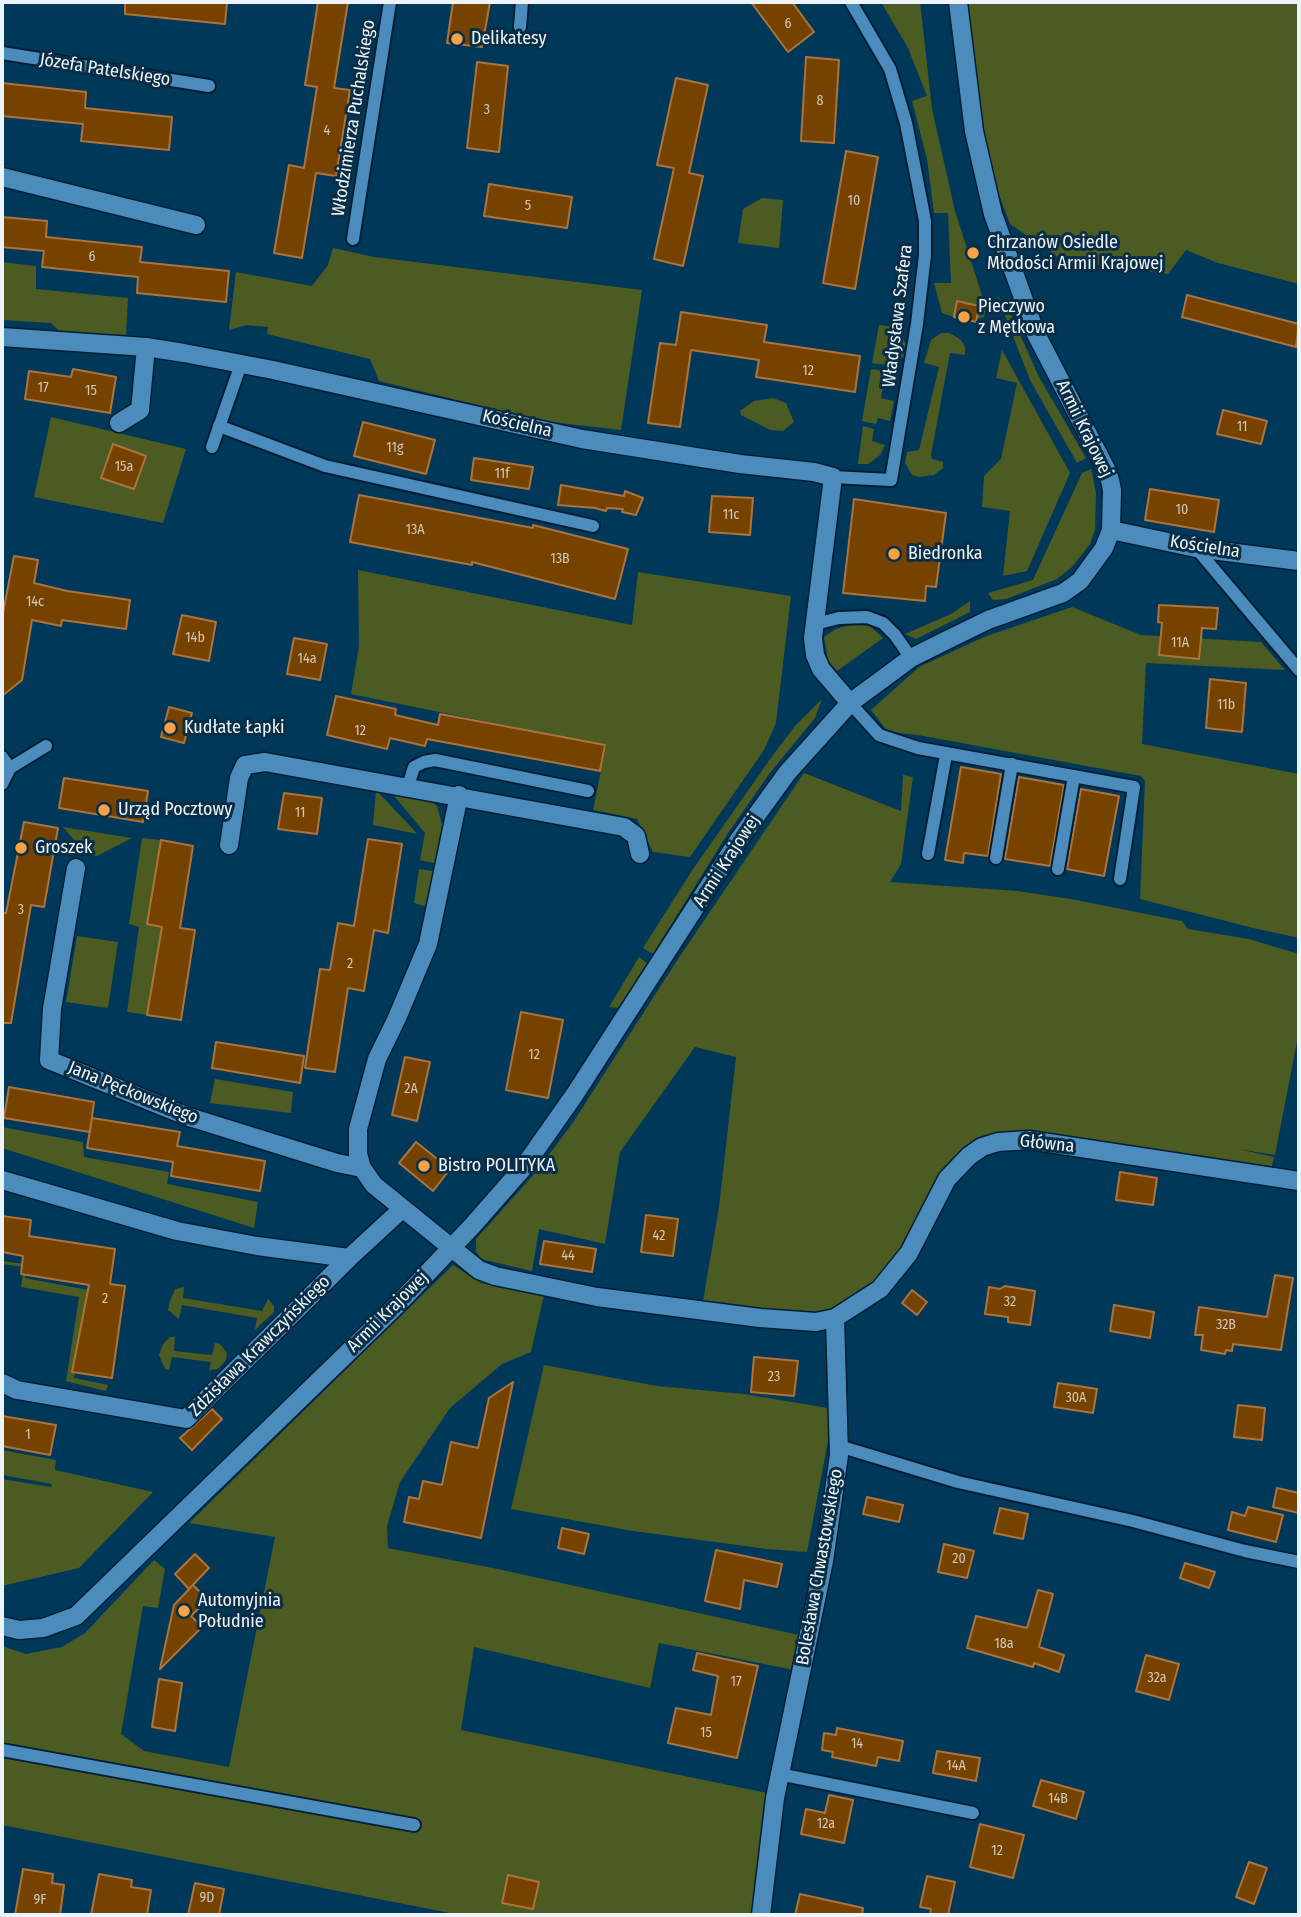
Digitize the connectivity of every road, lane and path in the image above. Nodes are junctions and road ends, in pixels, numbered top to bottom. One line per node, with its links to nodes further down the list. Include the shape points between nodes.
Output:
1 (390, 2): 10 (lane, Włodzimierza Puchalskiego)
2 (522, 2): 5 (lane)
3 (851, 2): 18 (lane, Władysława Szafera, via 890,69 906,122 925,221 918,324)
4 (958, 2): 20 (street, Armii Krajowej, via 974,131 993,214 1036,334 1106,469 1112,491)
5 (520, 27)
6 (2, 53): 7 (lane, Józefa Patelskiego)
7 (209, 86)
8 (2, 177): 9 (street)
9 (195, 225)
10 (353, 239)
11 (2, 337): 12 (street, Kościelna)
12 (146, 347): 13 (street, Kościelna); 14 (street, via 140,410)
13 (241, 364): 15 (lane); 17 (street, Kościelna, via 582,439)
14 (118, 423)
15 (219, 426): 16 (lane); 19 (lane, via 325,467)
16 (212, 447)
17 (833, 477): 18 (lane, Kościelna); 23 (street)
18 (891, 480)
19 (593, 526)
20 (1111, 530): 21 (street, Kościelna); 24 (street, Armii Krajowej, via 1095,564 1063,593 988,620)
21 (1196, 548): 22 (street, Kościelna); 25 (lane)
22 (1299, 561)
23 (815, 624): 24 (lane, via 867,617 883,623); 26 (street, via 815,654 821,669)
24 (911, 659): 26 (street, Armii Krajowej)
25 (1299, 670)
26 (850, 703): 28 (lane, via 879,735); 48 (street, Armii Krajowej, via 787,773 738,841 523,1168)
27 (46, 746): 31 (lane)
28 (946, 755): 30 (lane); 39 (lane)
29 (2, 757): 31 (lane)
30 (1012, 764): 32 (lane); 40 (lane)
31 (10, 768): 33 (lane)
32 (1073, 776): 42 (lane); 43 (lane, via 1134,787)
33 (2, 784)
34 (408, 786): 35 (lane, via 414,767 435,760); 36 (street); 37 (street, via 265,762 246,765 239,778)
35 (588, 791)
36 (459, 795): 38 (street, via 624,827 636,836); 44 (street, via 428,944 380,1049 368,1087 358,1129)
37 (229, 845)
38 (640, 854)
39 (928, 854)
40 (996, 858)
41 (76, 869): 44 (street, Jana Pęckowskiego, via 52,1009 49,1060 186,1116)
42 (1058, 869)
43 (1120, 879)
44 (362, 1168): 47 (street)
45 (2, 1180): 49 (street, Zdzisława Krawczyńskiego, via 177,1231)
46 (1299, 1181): 50 (street, Główna, via 1029,1140 998,1142 969,1156 947,1179 909,1253 880,1289)
47 (402, 1209): 48 (street); 49 (street, Zdzisława Krawczyńskiego)
48 (451, 1247): 50 (street, via 479,1270 495,1276 597,1297 760,1318 816,1322); 54 (street, Armii Krajowej, via 76,1616 43,1628)
49 (349, 1258): 51 (street, Zdzisława Krawczyńskiego, via 186,1419 17,1390)
50 (835, 1318): 52 (street, Bolesława Chwastowskiego)
51 (2, 1383)
52 (839, 1446): 53 (lane, via 958,1482); 56 (street, Bolesława Chwastowskiego, via 824,1561)
53 (1299, 1562)
54 (2, 1626)
55 (2, 1750): 58 (lane)
56 (779, 1774): 57 (lane); 59 (street, Bolesława Chwastowskiego)
57 (973, 1813)
58 (414, 1825)
59 (761, 1915)

